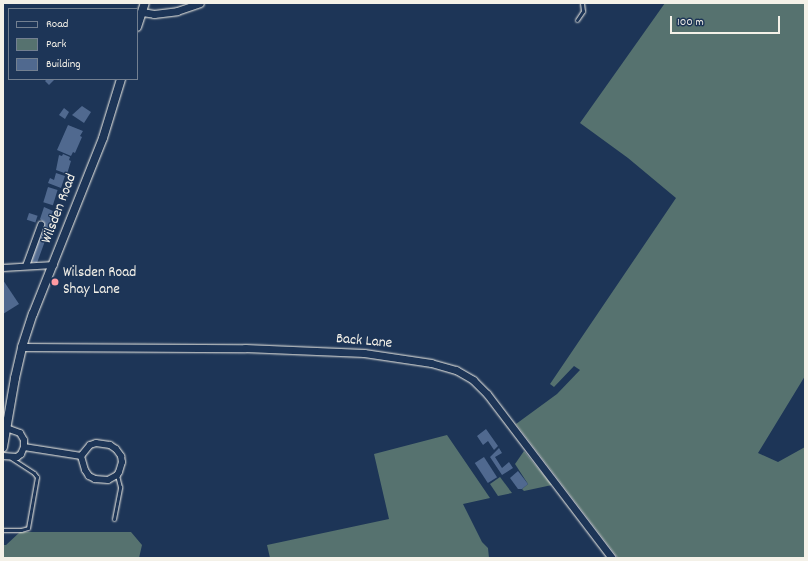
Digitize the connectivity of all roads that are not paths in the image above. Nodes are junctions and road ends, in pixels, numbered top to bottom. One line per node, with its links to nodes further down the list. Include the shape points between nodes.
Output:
1 (145, 3): 4 (main road)
2 (200, 3): 4 (street, via 154,14)
3 (582, 3): 5 (lane, via 583,11)
4 (142, 12): 6 (main road)
5 (577, 20)
6 (138, 24)
7 (121, 80): 9 (main road, Wilsden Road, via 103,138)
8 (41, 224): 10 (street)
9 (54, 265): 10 (street); 12 (main road, Wilsden Road)
10 (26, 266): 11 (street)
11 (3, 268)
12 (22, 348): 13 (main road, Wilsden Road); 22 (street, Back Lane, via 245,348 364,353 431,363 456,370 473,380 487,394)
13 (6, 428): 14 (main road, Wilsden Road); 15 (street, via 20,433)
14 (3, 447)
15 (24, 447): 17 (street); 18 (street, via 21,454)
16 (3, 456): 18 (street)
17 (81, 456): 19 (street, via 89,476 108,480); 19 (street, via 90,445 96,443 116,448 122,462)
18 (11, 458): 21 (lane, via 37,477 28,528)
19 (117, 475): 20 (lane, via 120,487)
20 (114, 519)
21 (3, 530)
22 (612, 558)

